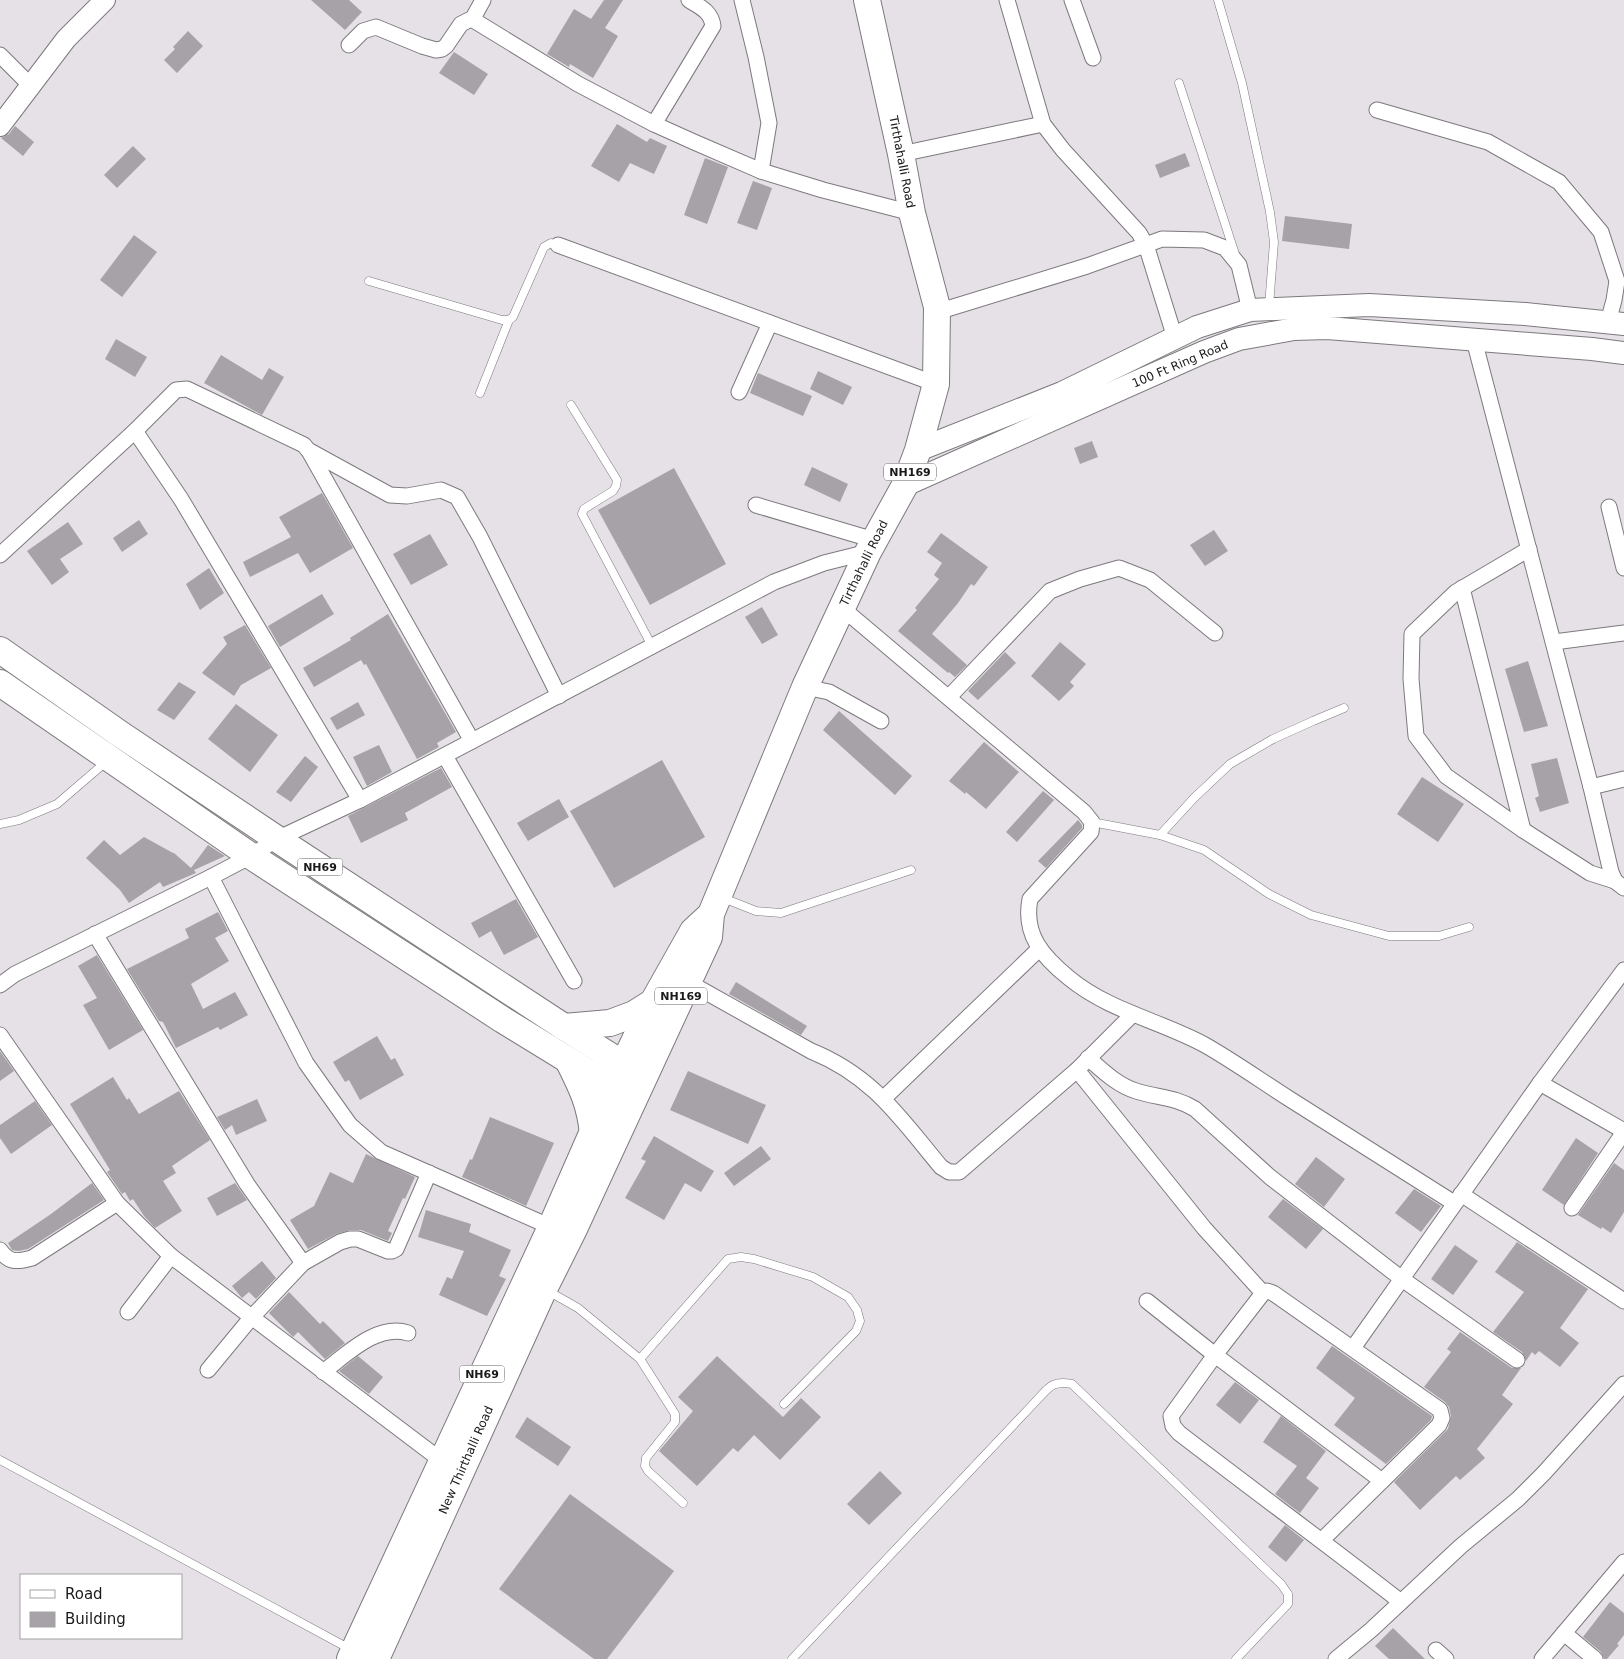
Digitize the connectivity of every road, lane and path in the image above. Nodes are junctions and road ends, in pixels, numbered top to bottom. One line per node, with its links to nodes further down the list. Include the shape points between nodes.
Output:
1 (105, 0): 14 (street, via 66,39)
2 (483, 0): 9 (street)
3 (689, 0): 16 (street, via 709,13 713,26)
4 (742, 0): 20 (street, via 769,123)
5 (867, 0): 19 (highway, Tirthahalli Road / NH169)
6 (1007, 0): 17 (street)
7 (1072, 0): 12 (street)
8 (1218, 0): 26 (lane, via 1242,83 1274,242)
9 (473, 18): 10 (street, via 461,24 442,49 422,46 376,27 363,31); 16 (street, via 578,84)
10 (349, 45)
11 (0, 55): 14 (street)
12 (1093, 58)
13 (1179, 83): 24 (lane)
14 (31, 86): 18 (street)
15 (1377, 110): 30 (street, via 1488,142 1559,182 1601,232 1617,281 1614,300)
16 (654, 124): 20 (street)
17 (1043, 124): 19 (street); 23 (street)
18 (0, 126)
19 (901, 154): 21 (highway, Tirthahalli Road / NH169)
20 (760, 171): 21 (street)
21 (912, 213): 27 (highway, Tirthahalli Road / NH169)
22 (558, 245): 28 (lane, via 551,243 544,247); 29 (street)
23 (1146, 245): 24 (street, via 1162,239 1204,240 1224,248); 27 (street); 31 (street)
24 (1239, 265): 26 (street)
25 (369, 281): 28 (lane)
26 (1259, 309): 30 (main road, 100 Ft Ring Road, via 1369,305); 31 (main road, 100 Ft Ring Road, via 1197,327)
27 (937, 312): 34 (highway, Tirthahalli Road / NH169)
28 (509, 320): 36 (lane)
29 (770, 323): 34 (street); 35 (street)
30 (1616, 323)
31 (1174, 338): 40 (main road, 100 Ft Ring Road, via 1062,393)
32 (1474, 340): 33 (main road, 100 Ft Ring Road); 41 (main road, 100 Ft Ring Road, via 1327,328 1294,329 1239,339); 45 (street)
33 (1624, 353)
34 (936, 384): 40 (highway, Tirthahalli Road / NH169)
35 (739, 392)
36 (480, 393)
37 (571, 405): 53 (lane, via 616,480 613,490 584,509 582,514)
38 (135, 431): 39 (street, via 176,390 187,389 304,445); 46 (street); 66 (street, via 181,499)
39 (308, 450): 57 (street, via 390,495 407,496 441,490 457,497); 61 (street)
40 (918, 450): 41 (highway, Tirthahalli Road / NH169)
41 (905, 485): 44 (highway, Tirthahalli Road / NH169)
42 (756, 505): 44 (street)
43 (1609, 507): 47 (street)
44 (871, 546): 49 (highway, Tirthahalli Road / NH169); 53 (street, via 774,582)
45 (1529, 549): 48 (street); 52 (street)
46 (0, 555)
47 (1624, 568)
48 (1462, 588): 69 (street); 69 (street, via 1412,634 1411,680 1416,736 1446,776)
49 (842, 608): 56 (highway, Tirthahalli Road / NH169); 58 (street)
50 (1215, 633): 58 (street, via 1150,580 1119,568 1080,578 1050,591)
51 (1624, 633): 52 (street)
52 (1554, 642): 65 (street)
53 (652, 646): 57 (street)
54 (0, 650): 71 (highway, NH69)
55 (0, 683): 63 (highway, NH69)
56 (805, 687): 60 (street, via 829,692); 76 (highway, Tirthahalli Road / NH169)
57 (559, 696): 61 (street)
58 (949, 698): 67 (street)
59 (1344, 708): 70 (lane, via 1281,736 1230,764)
60 (881, 721)
61 (472, 741): 62 (street)
62 (445, 756): 66 (street); 81 (street)
63 (110, 758): 68 (lane, via 57,804 19,820); 72 (highway, NH69)
64 (1624, 779): 65 (street)
65 (1591, 788): 75 (street, via 1611,872)
66 (360, 800): 71 (street)
67 (1092, 822): 70 (lane); 79 (street, via 1091,832 1030,899 1030,926)
68 (0, 824)
69 (1523, 830): 75 (street, via 1590,873)
70 (1160, 835): 77 (lane, via 1204,850 1269,894 1311,914 1389,936 1439,936)
71 (277, 839): 72 (street); 86 (highway, NH69)
72 (251, 856): 74 (street); 89 (highway, NH69)
73 (910, 870): 76 (lane, via 781,913)
74 (211, 877): 78 (street); 96 (street, via 306,1063 350,1125 381,1152)
75 (1620, 885)
76 (715, 905): 82 (highway, Tirthahalli Road / NH169, via 709,937); 84 (highway, NH169, via 693,931)
77 (1468, 927)
78 (95, 934): 83 (street); 103 (street, via 247,1184)
79 (1039, 948): 85 (street, via 1070,979); 93 (street)
80 (1624, 970): 92 (street)
81 (574, 981)
82 (688, 982): 91 (highway, Tirthahalli Road / NH169); 93 (street, via 832,1059)
83 (0, 984)
84 (653, 1002): 86 (highway, via 610,1023); 91 (highway, NH169)
85 (1133, 1014): 88 (street); 97 (street, via 1204,1045)
86 (564, 1027): 91 (highway, NH69)
87 (0, 1035): 98 (street)
88 (1088, 1058): 90 (street); 104 (street, via 1115,1081 1134,1090 1174,1098 1195,1109 1270,1177)
89 (568, 1060): 91 (highway, NH69); 95 (highway, via 591,1112)
90 (1077, 1070): 93 (street, via 958,1172 949,1172 941,1167); 106 (street, via 1204,1228)
91 (628, 1082): 95 (highway, NH69); 105 (highway, New Thirthalli Road / NH69, via 554,1271)
92 (1540, 1083): 94 (street); 97 (street)
93 (884, 1098)
94 (1624, 1132): 99 (street)
95 (593, 1134): 100 (highway, NH69)
96 (429, 1173): 100 (street); 103 (street, via 396,1249 388,1251 350,1238)
97 (1458, 1198): 104 (street); 108 (street)
98 (117, 1203): 101 (street, via 32,1258 15,1261 6,1258); 102 (street)
99 (1572, 1208)
100 (551, 1227): 121 (highway, NH69)
101 (0, 1250)
102 (171, 1256): 109 (street); 110 (street)
103 (303, 1263): 110 (street)
104 (1402, 1279): 112 (street); 115 (street)
105 (544, 1288): 114 (lane, via 578,1308); 128 (highway, New Thirthalli Road / NH69)
106 (1263, 1293): 112 (street, via 1273,1293); 113 (street)
107 (1147, 1301): 113 (street)
108 (1624, 1301)
109 (128, 1312)
110 (251, 1318): 116 (street); 117 (street)
111 (408, 1333): 117 (street, via 398,1330 379,1334)
112 (1353, 1348): 122 (street, via 1440,1410 1442,1418 1439,1425)
113 (1215, 1355): 122 (street); 124 (street, via 1171,1416 1174,1426 1255,1492)
114 (640, 1359): 119 (lane, via 728,1259 741,1256 813,1277 848,1297 860,1321 856,1331); 123 (lane, via 675,1414 675,1422 646,1458 645,1466)
115 (1517, 1360)
116 (208, 1370)
117 (322, 1372): 121 (street)
118 (1624, 1384): 126 (street, via 1518,1499)
119 (784, 1404)
120 (0, 1460): 128 (lane)
121 (442, 1461): 128 (highway, NH69)
122 (1382, 1481): 124 (street)
123 (683, 1503)
124 (1322, 1540): 126 (street)
125 (1624, 1562): 127 (street)
126 (1401, 1602): 131 (street)
127 (1564, 1633): 132 (street); 133 (street)
128 (360, 1656)
129 (792, 1659): 130 (lane, via 1037,1400 1053,1384 1062,1382 1072,1384 1288,1594 1288,1604)
130 (1236, 1659)
131 (1336, 1659)
132 (1542, 1659)
133 (1595, 1659)

